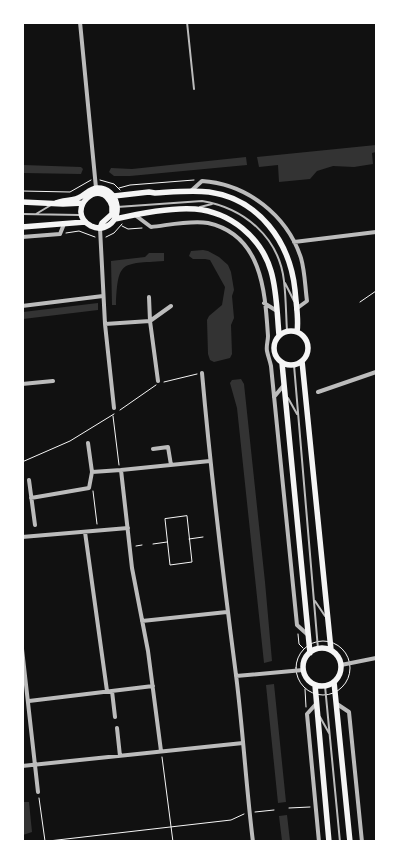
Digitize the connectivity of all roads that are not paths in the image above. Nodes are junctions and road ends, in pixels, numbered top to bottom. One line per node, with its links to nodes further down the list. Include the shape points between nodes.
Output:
1 (80, 22): 4 (street)
2 (187, 22): 3 (lane)
3 (194, 89)
4 (96, 191): 7 (main road, via 108,190); 8 (main road); 10 (main road)
5 (190, 192): 7 (main road, via 155,193); 23 (street, via 202,181 229,186 259,202 278,219); 30 (main road, via 208,192 236,200 268,224 283,245 289,261)
6 (22, 202): 8 (main road)
7 (114, 202): 9 (lane); 16 (main road); 20 (main road, via 112,214)
8 (56, 203): 10 (main road); 13 (lane)
9 (215, 203): 11 (lane); 24 (lane, via 240,214 263,233 276,253)
10 (83, 204): 14 (main road)
11 (193, 209): 15 (main road); 31 (main road, via 230,219 253,237 262,249 274,279)
12 (22, 214): 13 (lane)
13 (34, 215): 14 (lane)
14 (82, 215): 17 (main road)
15 (134, 215): 16 (main road); 27 (street, via 151,227 208,223 224,228 246,245 257,264)
16 (115, 219): 20 (main road)
17 (85, 222): 18 (main road); 20 (main road, via 93,228)
18 (64, 224): 19 (main road); 22 (street, via 60,234)
19 (22, 227)
20 (100, 228): 25 (street)
21 (376, 232): 23 (street)
22 (22, 238)
23 (294, 242): 30 (street, via 303,268 307,301)
24 (284, 280): 30 (lane); 34 (lane)
25 (103, 296): 28 (street); 33 (street)
26 (149, 298): 32 (street)
27 (264, 302): 31 (street); 48 (street)
28 (22, 306)
29 (171, 306): 32 (street)
30 (296, 309): 35 (main road)
31 (277, 312): 36 (main road)
32 (150, 321): 33 (street); 43 (street)
33 (105, 324): 49 (street)
34 (287, 331): 35 (main road); 36 (main road)
35 (297, 332): 37 (main road, via 308,346)
36 (279, 336): 38 (main road, via 274,349)
37 (302, 361): 39 (main road); 65 (main road)
38 (282, 363): 39 (main road); 45 (main road)
39 (294, 365): 50 (lane)
40 (376, 372): 46 (street)
41 (202, 373): 53 (street)
42 (53, 381): 44 (street)
43 (158, 381)
44 (22, 384)
45 (284, 385): 47 (main road); 48 (street)
46 (318, 392)
47 (285, 394): 50 (lane); 67 (main road)
48 (274, 396): 67 (street, via 297,625)
49 (114, 408)
50 (298, 416): 63 (lane)
51 (88, 443): 56 (street)
52 (153, 449): 54 (street, via 168,447)
53 (210, 461): 54 (street); 64 (street)
54 (171, 465): 55 (street)
55 (121, 470): 56 (street); 60 (street)
56 (92, 472): 58 (street, via 89,488)
57 (29, 480): 58 (street)
58 (31, 498): 59 (street)
59 (35, 525)
60 (128, 528): 61 (street); 66 (street)
61 (85, 532): 62 (street); 80 (street)
62 (22, 537)
63 (314, 599): 65 (lane); 69 (lane)
64 (227, 612): 66 (street); 75 (street)
65 (327, 619): 70 (main road)
66 (142, 621): 78 (street)
67 (310, 637): 71 (main road)
68 (22, 649): 81 (street)
69 (318, 649): 70 (main road); 71 (main road)
70 (331, 650): 73 (main road)
71 (310, 653): 74 (main road, via 303,663)
72 (376, 658): 73 (street)
73 (341, 665): 76 (main road)
74 (303, 670): 75 (street); 77 (main road, via 306,678)
75 (236, 676): 88 (street)
76 (334, 682): 79 (main road); 83 (main road)
77 (315, 685): 79 (main road); 82 (main road)
78 (153, 686): 80 (street); 89 (street)
79 (325, 686): 87 (lane)
80 (109, 691): 81 (street); 85 (street)
81 (29, 701): 91 (street)
82 (316, 704): 84 (main road); 95 (street, via 307,714)
83 (337, 704): 98 (main road); 99 (street, via 349,712)
84 (318, 713): 87 (lane); 96 (main road)
85 (115, 718)
86 (116, 728): 90 (street)
87 (329, 733): 97 (lane)
88 (243, 743): 89 (street); 94 (street)
89 (161, 751): 90 (street)
90 (120, 756): 91 (street)
91 (35, 764): 92 (street); 93 (street)
92 (22, 766)
93 (38, 792)
94 (253, 842)
95 (320, 842)
96 (329, 842)
97 (340, 842)
98 (350, 842)
99 (362, 842)

